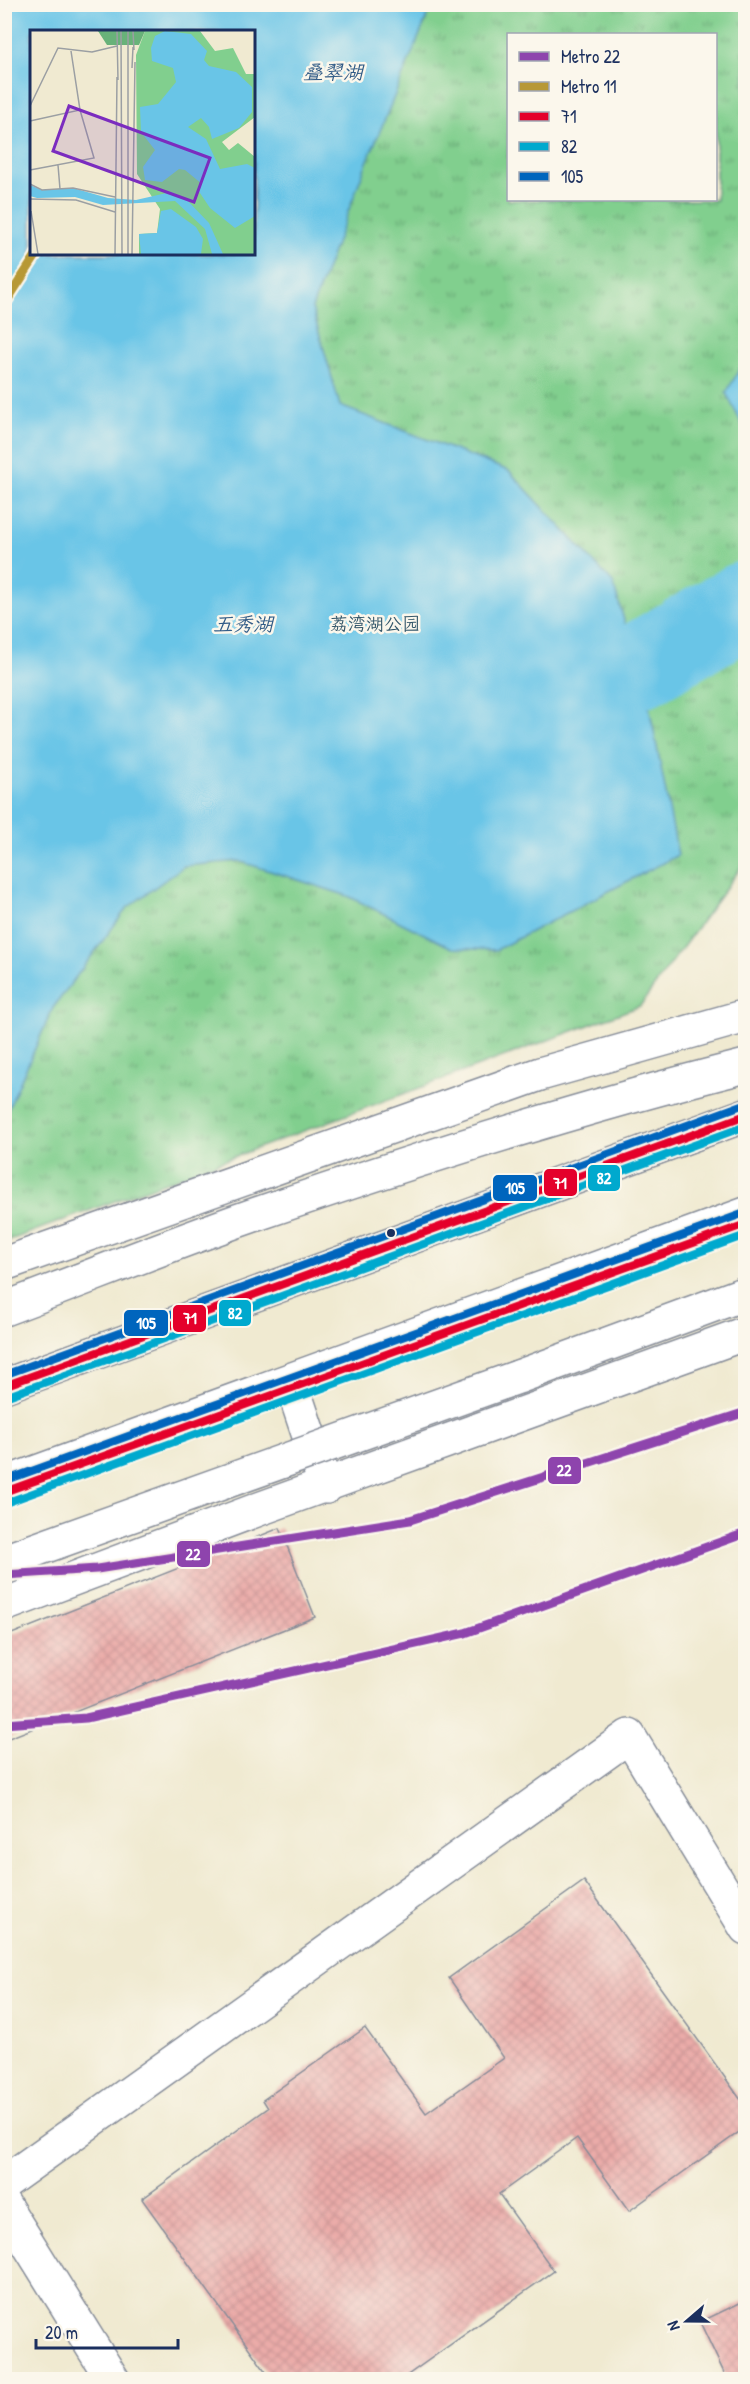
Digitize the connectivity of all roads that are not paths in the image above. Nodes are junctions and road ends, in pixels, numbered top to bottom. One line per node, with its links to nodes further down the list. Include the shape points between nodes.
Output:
1 (746, 1016): 7 (main road, via 540,1074)
2 (746, 1066): 9 (main road, via 531,1125 250,1216)
3 (746, 1115): 11 (main road)
4 (746, 1123): 13 (main road)
5 (746, 1214): 14 (main road)
6 (746, 1224): 12 (main road)
7 (4, 1264)
8 (746, 1293): 17 (main road, bridge)
9 (4, 1309)
10 (746, 1333): 15 (main road)
11 (4, 1386)
12 (293, 1388): 15 (main road); 16 (main road)
13 (4, 1394)
14 (4, 1484)
15 (326, 1486): 18 (main road)
16 (4, 1492)
17 (4, 1561)
18 (4, 1605)
19 (746, 1928): 20 (main road, via 629,1736)
20 (4, 2183)
21 (4, 2205): 22 (main road)
22 (113, 2379)

